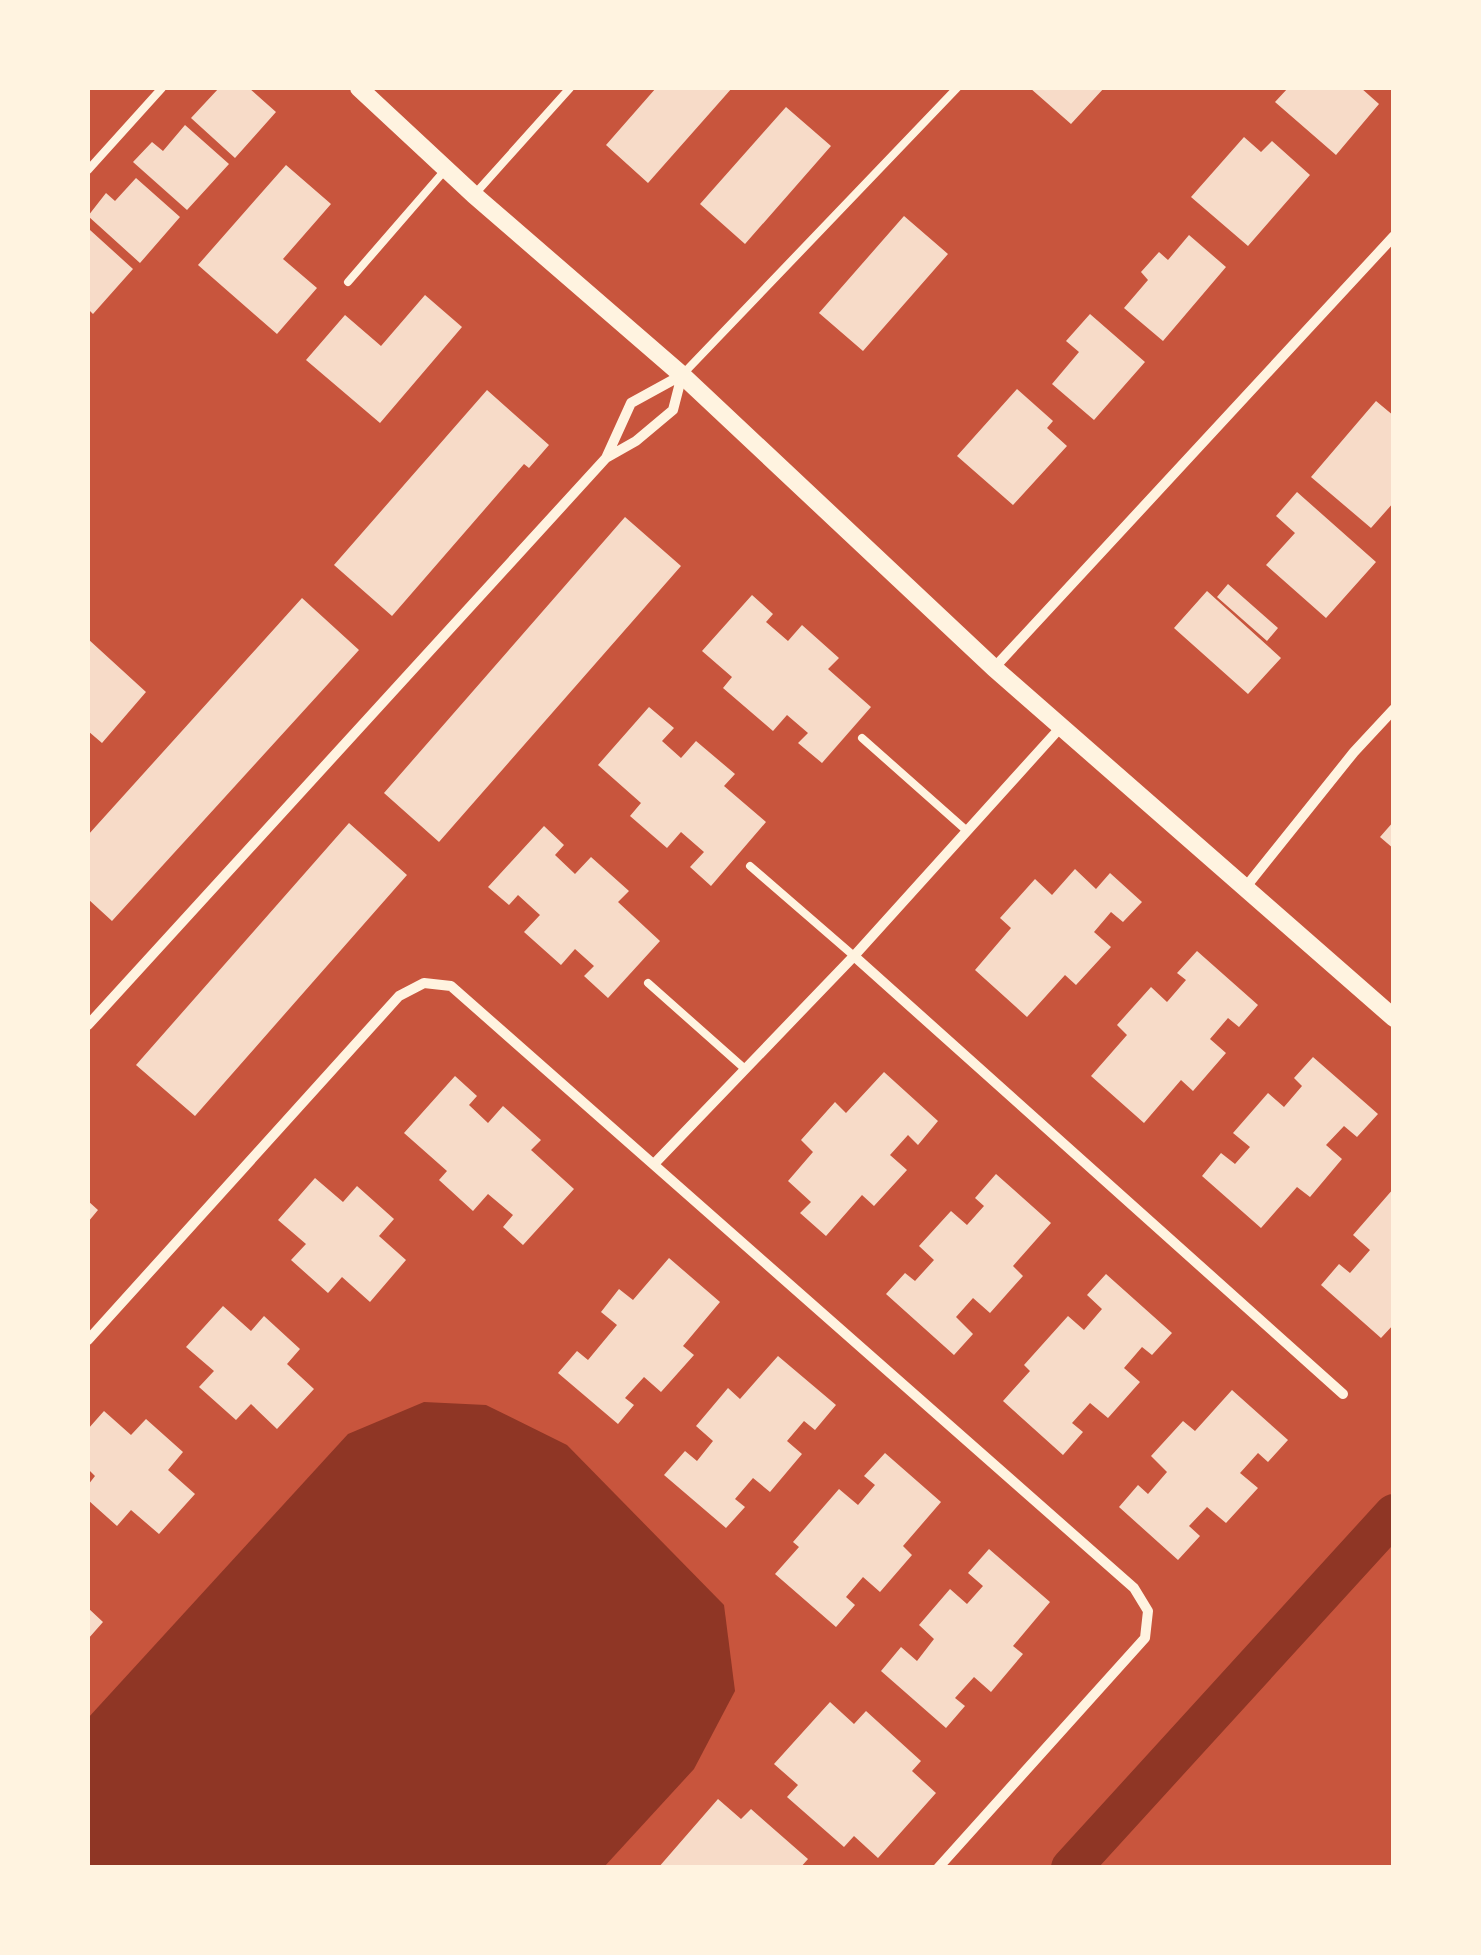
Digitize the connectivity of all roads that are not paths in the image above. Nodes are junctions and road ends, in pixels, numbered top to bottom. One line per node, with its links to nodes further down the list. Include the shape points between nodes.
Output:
1 (162, 88): 6 (lane)
2 (359, 88): 5 (street)
3 (570, 88): 7 (lane)
4 (957, 88): 10 (lane)
5 (446, 169): 7 (street); 9 (lane)
6 (88, 170)
7 (474, 195): 10 (street)
8 (1394, 236): 12 (street)
9 (348, 282)
10 (682, 375): 11 (street, via 631,403); 11 (street, via 673,410); 12 (street)
11 (606, 458): 22 (street)
12 (994, 668): 14 (street)
13 (1394, 708): 18 (street)
14 (1060, 728): 16 (street); 18 (street)
15 (862, 738): 16 (lane)
16 (967, 832): 19 (street)
17 (750, 866): 19 (lane)
18 (1245, 888): 21 (street)
19 (854, 956): 23 (street); 26 (street)
20 (648, 983): 23 (lane)
21 (1394, 1018)
22 (88, 1025)
23 (745, 1069): 24 (street)
24 (654, 1164): 25 (street, via 451,986 424,983 399,996); 27 (street, via 1134,1588 1148,1611 1146,1638)
25 (88, 1340)
26 (1343, 1394)
27 (938, 1868)

